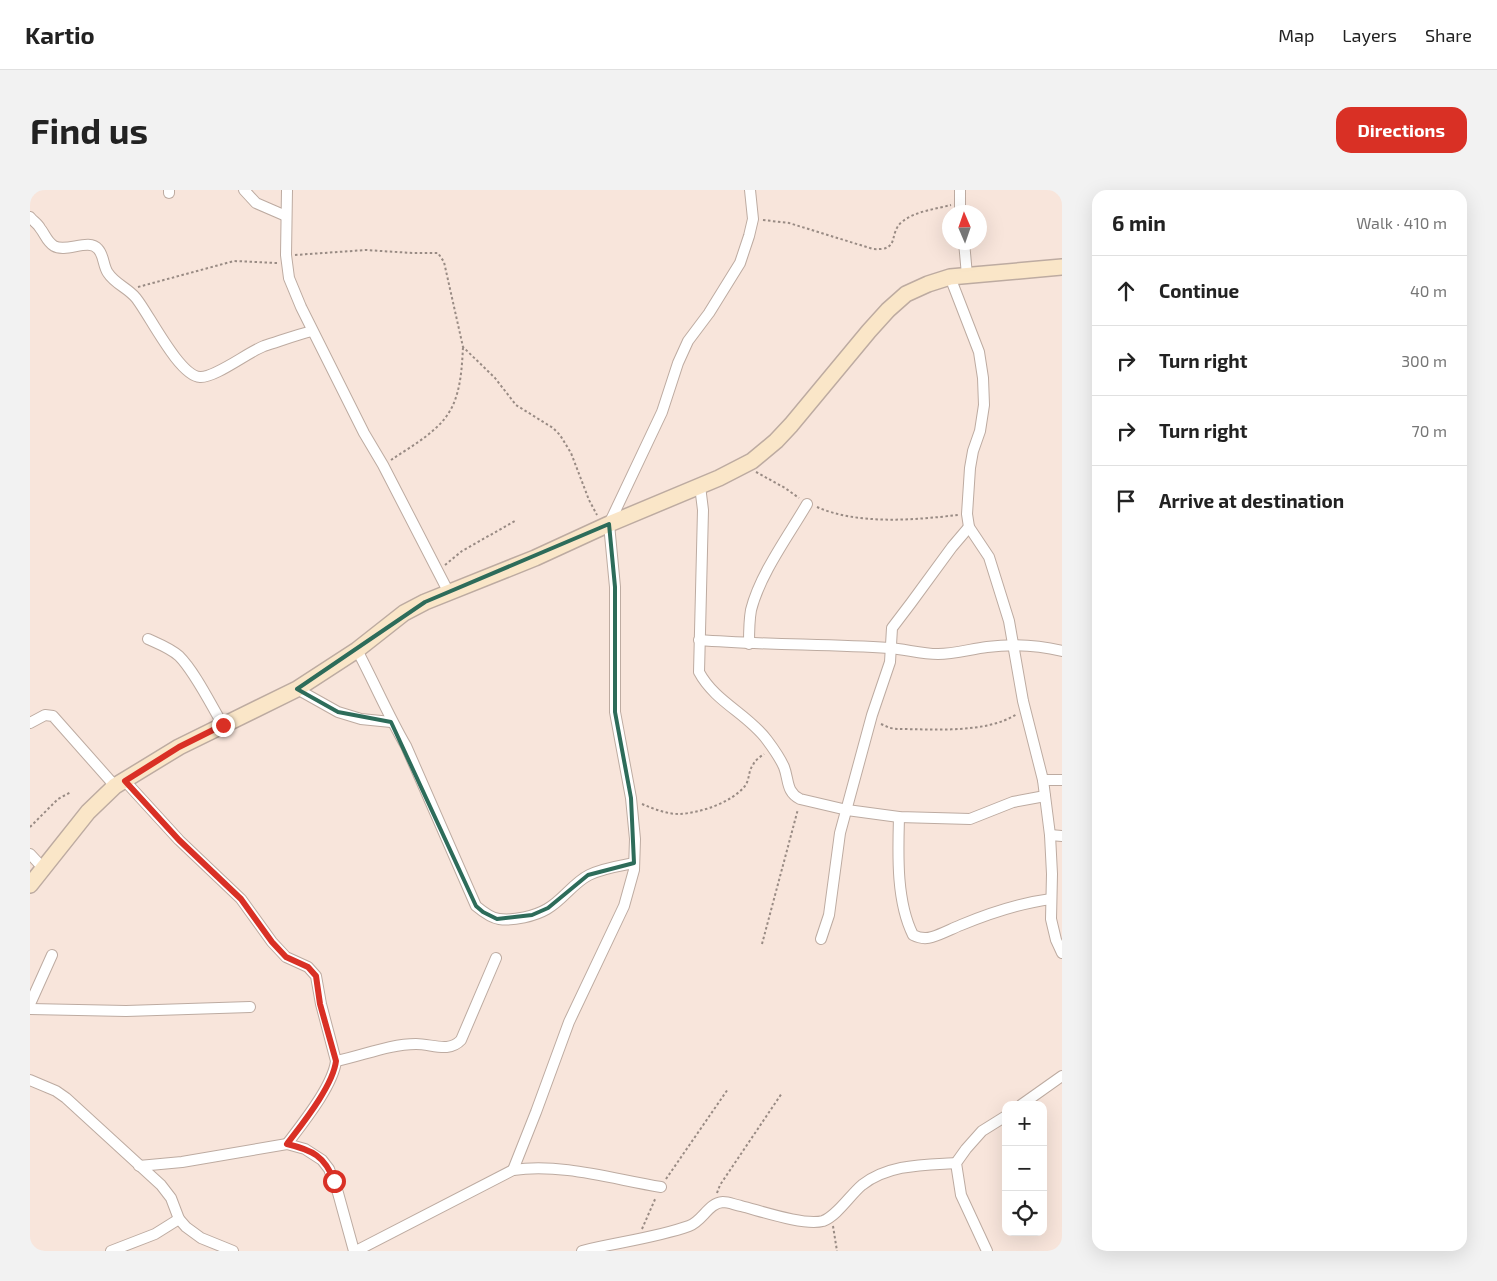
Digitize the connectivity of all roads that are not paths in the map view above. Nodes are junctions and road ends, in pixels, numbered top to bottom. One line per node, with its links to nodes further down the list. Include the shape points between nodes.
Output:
1 (244, 190): 6 (street, via 256,203)
2 (287, 190): 6 (street)
3 (750, 190): 15 (street, via 753,219 743,254 732,277 688,341 662,412)
4 (960, 190): 5 (street)
5 (960, 205)
6 (286, 216): 12 (street, via 286,260 290,278)
7 (30, 217): 12 (street, via 55,247 86,245 100,250 107,272 114,281 126,287 136,299 174,357 200,378 264,346)
8 (965, 250): 10 (street)
9 (1062, 267): 10 (main road)
10 (967, 275): 11 (main road)
11 (950, 277): 13 (main road, via 906,294 869,332 776,441 752,461); 16 (street, via 979,352 983,378 984,405 970,468)
12 (312, 331): 17 (street)
13 (700, 486): 15 (main road); 19 (street)
14 (807, 504): 20 (street, via 751,609)
15 (606, 525): 17 (main road); 38 (street, via 615,587 615,712 631,798)
16 (969, 527): 21 (street, via 991,564); 22 (street, via 892,628)
17 (449, 593): 23 (main road, via 404,614)
18 (148, 639): 28 (street, via 179,657)
19 (699, 640): 20 (street); 33 (street, via 699,672 704,681 772,747 784,767 794,796)
20 (749, 644): 22 (street)
21 (1014, 645): 22 (street, via 940,654); 24 (street); 29 (street)
22 (891, 648): 33 (street, via 887,673 872,715)
23 (357, 650): 25 (main road); 26 (street)
24 (1062, 651)
25 (297, 689): 26 (street, via 338,712 361,719); 28 (main road)
26 (391, 722): 38 (street, via 406,746 476,906 483,912 497,919 532,915 548,908 588,875)
27 (30, 724): 31 (street, via 45,715 53,716)
28 (223, 725): 31 (main road)
29 (1044, 780): 30 (street); 32 (street)
30 (1062, 780)
31 (120, 783): 39 (main road, via 88,812); 49 (street, via 241,899 286,957 308,967 316,976 320,1004)
32 (1045, 796): 34 (street, via 1013,802 970,819); 35 (street)
33 (847, 810): 34 (street); 42 (street, via 840,833 829,915)
34 (900, 817): 41 (street, via 900,878 904,908 913,935 931,938 1007,908)
35 (1050, 835): 36 (street); 41 (street)
36 (1062, 836)
37 (30, 854): 39 (street)
38 (634, 863): 57 (street, via 624,906 569,1022)
39 (43, 868): 40 (main road)
40 (30, 885)
41 (1051, 898): 43 (street, via 1051,919)
42 (821, 939)
43 (1062, 953)
44 (52, 955): 46 (street)
45 (496, 958): 49 (street, via 457,1044 444,1047 408,1045)
46 (30, 1004)
47 (250, 1007): 48 (street, via 126,1011)
48 (30, 1009)
49 (336, 1061): 54 (street, via 330,1080)
50 (1062, 1076): 52 (street)
51 (33, 1085): 56 (street, via 56,1091 66,1098)
52 (1028, 1101)
53 (1002, 1118): 55 (street, via 982,1131)
54 (287, 1144): 56 (street); 62 (street, via 305,1148 329,1169)
55 (956, 1163): 63 (street, via 887,1171 862,1185 832,1216 823,1220 812,1222 789,1218 722,1202 711,1207 697,1223); 64 (street, via 961,1196)
56 (139, 1166): 59 (street, via 172,1198)
57 (513, 1170): 58 (street, via 554,1168); 62 (street)
58 (661, 1187)
59 (179, 1219): 60 (street, via 155,1234); 61 (street, via 201,1238)
60 (111, 1251)
61 (233, 1251)
62 (355, 1251)
63 (582, 1251)
64 (987, 1251)

